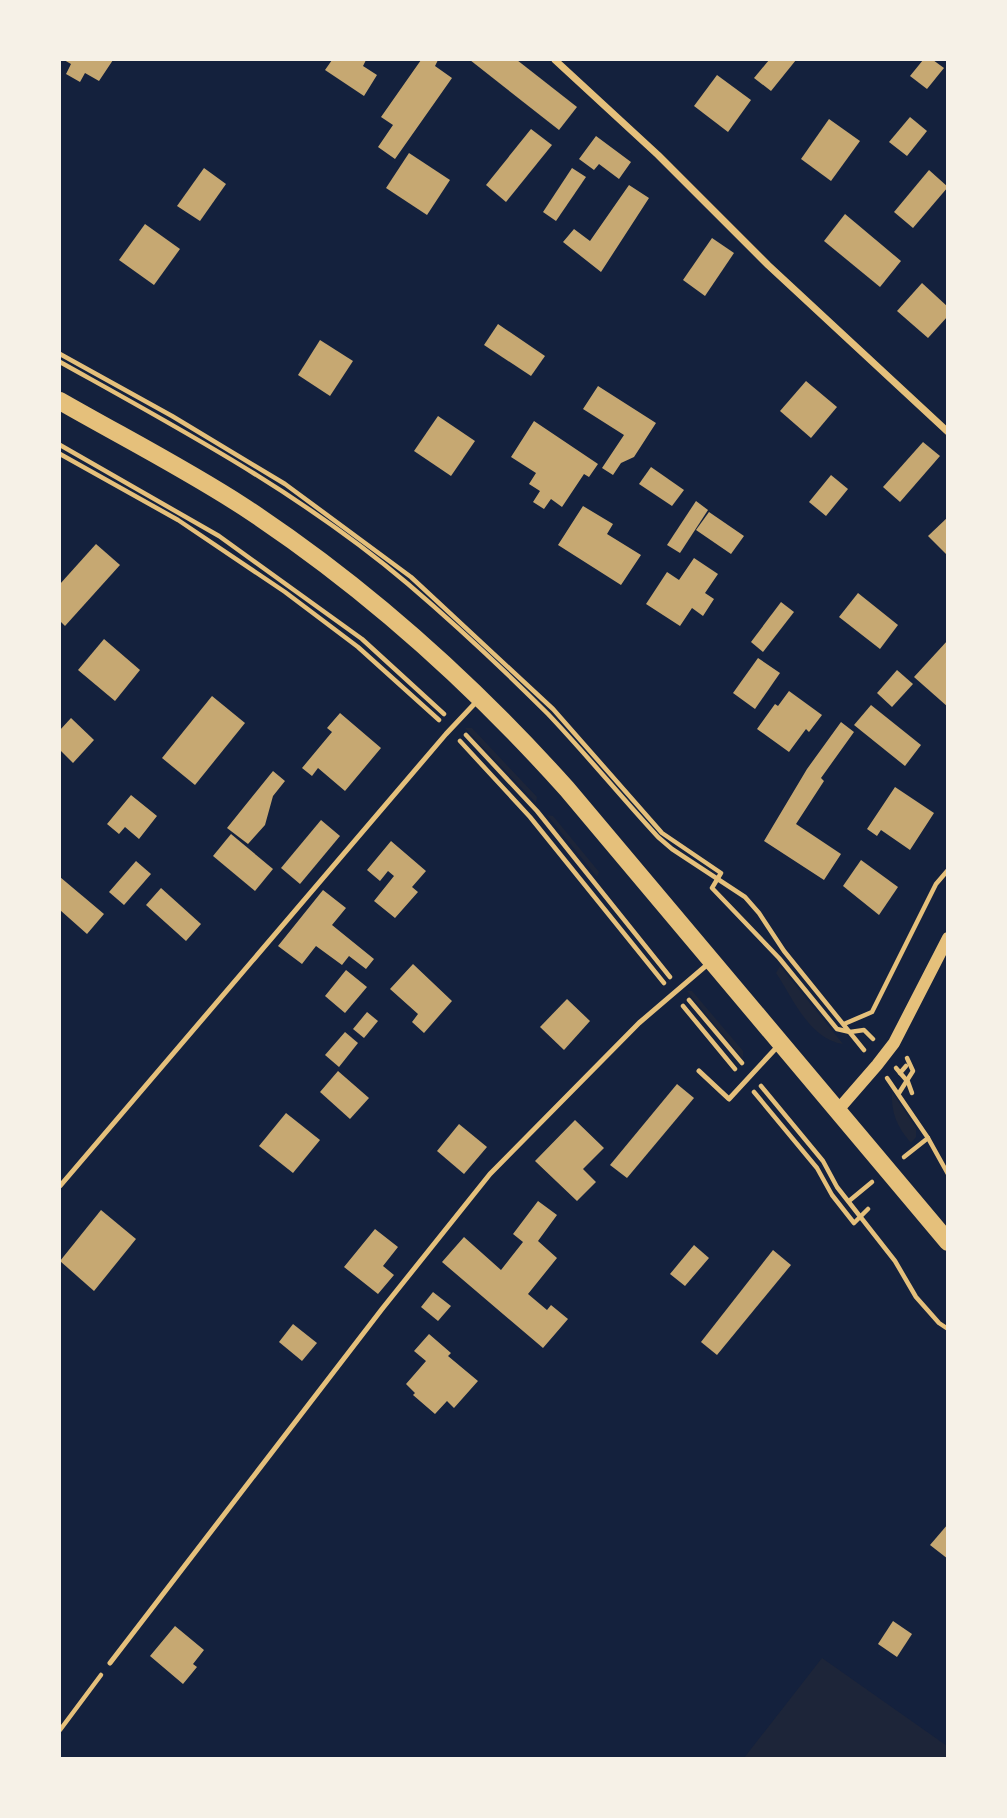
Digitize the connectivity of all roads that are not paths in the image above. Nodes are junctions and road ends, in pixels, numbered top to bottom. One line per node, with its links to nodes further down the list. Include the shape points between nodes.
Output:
1 (555, 60): 3 (street)
2 (60, 401): 4 (main road, via 209,485 309,552 397,621)
3 (947, 432)
4 (480, 698): 6 (main road, via 567,789); 10 (lane)
5 (947, 937): 9 (street, via 894,1042)
6 (710, 962): 7 (main road); 12 (lane, via 639,1023 490,1174)
7 (780, 1044): 8 (lane, via 730,1099); 9 (main road)
8 (699, 1071)
9 (836, 1111): 11 (main road)
10 (60, 1186)
11 (947, 1242)
12 (110, 1663)

